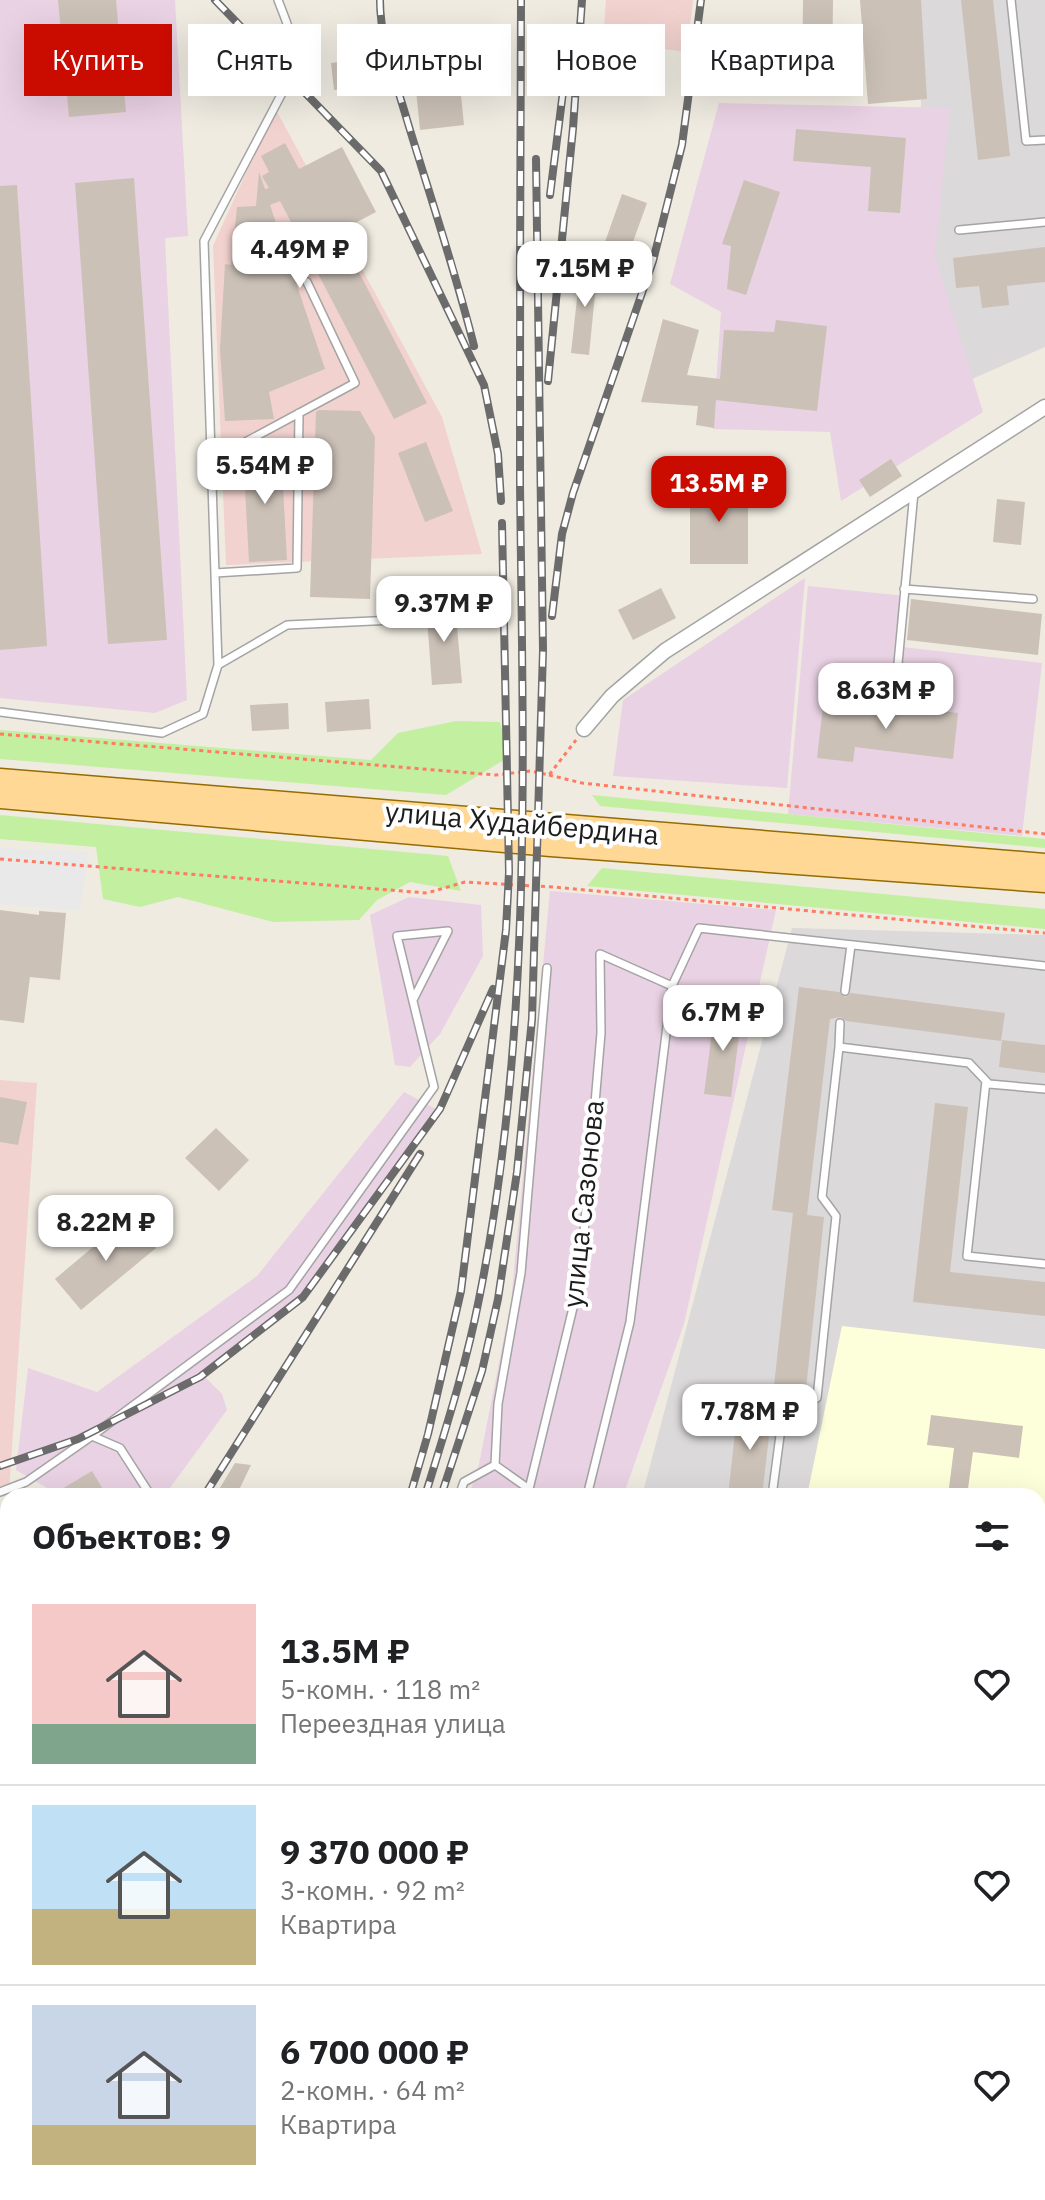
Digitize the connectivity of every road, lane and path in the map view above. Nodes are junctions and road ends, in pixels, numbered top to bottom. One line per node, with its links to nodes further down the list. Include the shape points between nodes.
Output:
1 (278, 0): 9 (lane, via 296,55 291,76 204,241)
2 (1011, 0): 3 (lane, via 1026,141)
3 (1045, 140)
4 (1045, 222): 5 (lane)
5 (959, 230)
6 (307, 282): 8 (lane, via 355,383)
7 (1045, 407): 10 (street)
8 (299, 413): 9 (lane); 11 (lane, via 297,568)
9 (212, 460): 11 (lane)
10 (914, 491): 12 (lane); 18 (street, via 665,651 612,696)
11 (215, 573): 15 (lane)
12 (904, 589): 13 (lane); 16 (lane)
13 (1033, 599)
14 (394, 620): 15 (lane, via 287,625)
15 (218, 665): 17 (lane, via 203,714 162,733)
16 (896, 685)
17 (0, 712)
18 (584, 729): 20 (path)
19 (0, 734): 20 (path, via 495,775)
20 (549, 775): 23 (path, via 582,783)
21 (0, 780): 25 (main road, улица Худайбердина)
22 (0, 797): 26 (main road, улица Худайбердина)
23 (1045, 834)
24 (0, 859): 27 (path, via 427,893 465,882 553,887)
25 (1045, 865)
26 (1045, 881)
27 (1045, 933)
28 (851, 945): 29 (lane); 31 (lane, via 699,928); 32 (lane)
29 (1045, 966)
30 (547, 968): 40 (lane, via 521,1273 498,1404)
31 (672, 986): 45 (lane, улица Сазонова, via 600,954 601,1033 580,1279); 46 (lane, via 630,1322)
32 (845, 991)
33 (413, 1000): 33 (lane, via 397,936 448,931 441,945); 39 (lane, via 434,1087 289,1290)
34 (840, 1023): 35 (lane)
35 (839, 1047): 36 (lane, via 969,1063); 47 (lane, via 822,1197 836,1216 817,1398 783,1413)
36 (986, 1081): 37 (lane); 38 (lane, via 967,1256)
37 (1045, 1089)
38 (1045, 1264)
39 (92, 1436): 41 (lane); 42 (lane, via 120,1448)
40 (495, 1465): 43 (lane); 44 (lane)
41 (10, 1488)
42 (146, 1488)
43 (462, 1488)
44 (525, 1488)
45 (531, 1488)
46 (589, 1488)
47 (773, 1488)

